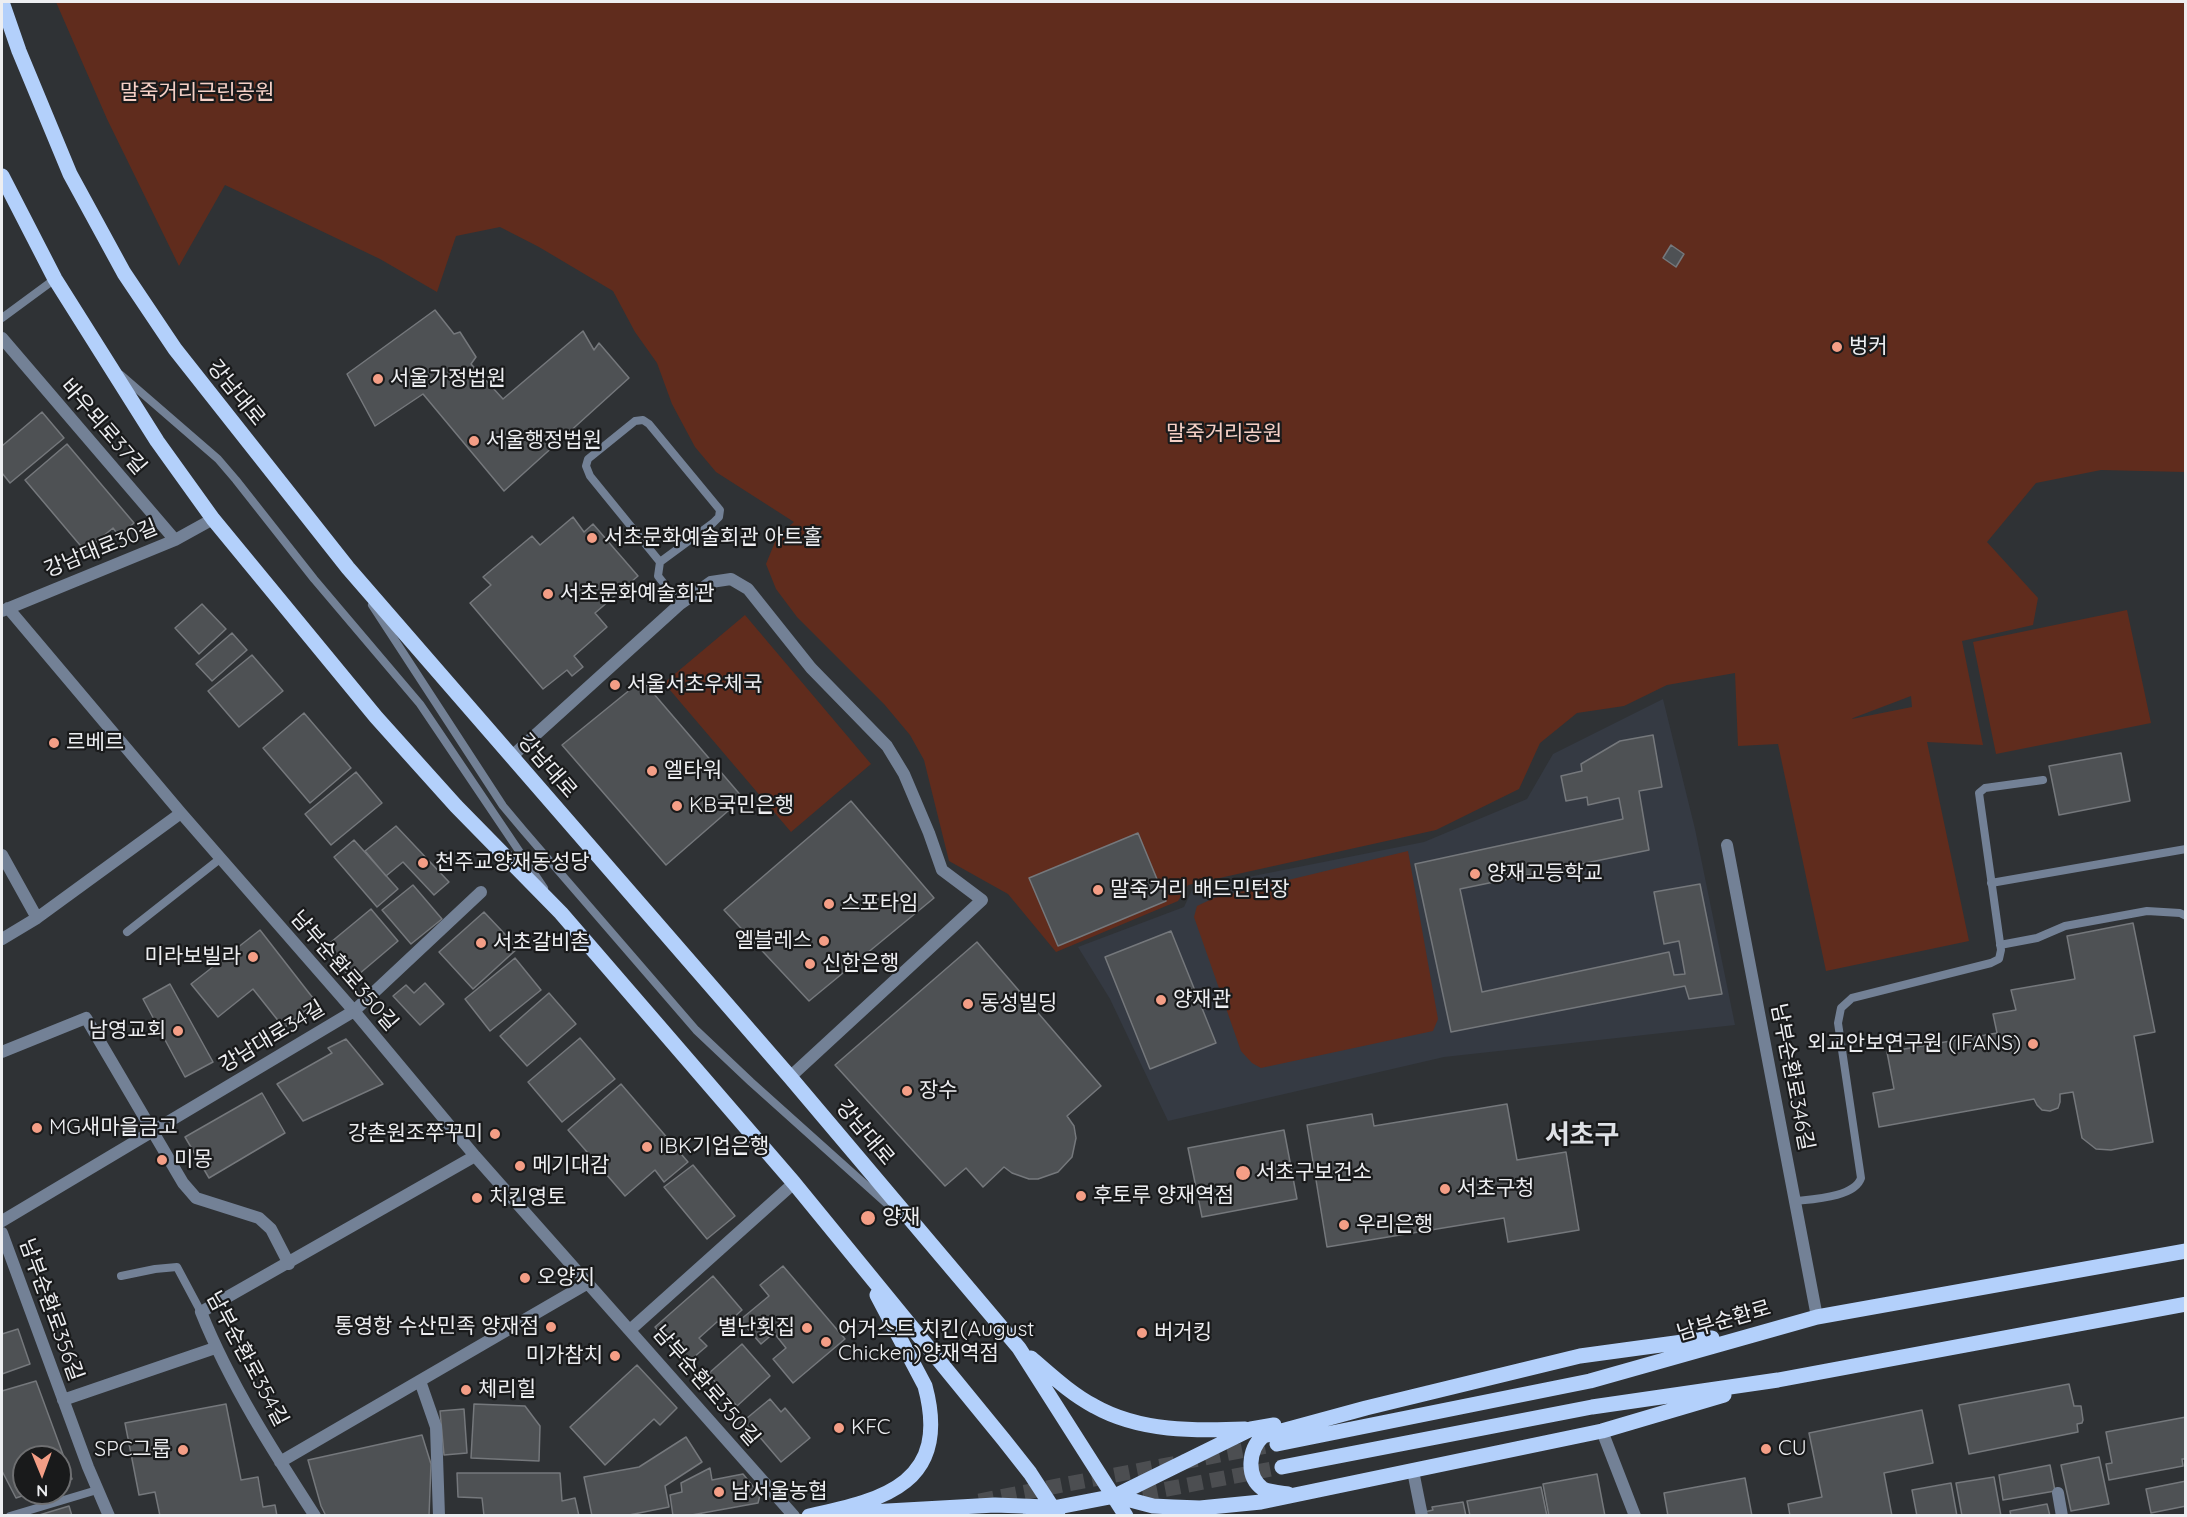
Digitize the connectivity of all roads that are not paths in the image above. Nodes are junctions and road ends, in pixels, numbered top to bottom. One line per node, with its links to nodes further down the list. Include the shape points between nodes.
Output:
1 (2, 2): 10 (main road, 강남대로, via 70,174 124,273 175,350)
2 (2, 176): 3 (main road)
3 (55, 279): 4 (lane); 6 (main road)
4 (2, 318)
5 (2, 338): 8 (street, 바우뫼로37길)
6 (109, 365): 7 (main road); 22 (lane, via 218,459 236,480 420,704)
7 (213, 519): 8 (street, 강남대로30길); 22 (main road, via 400,744)
8 (175, 540): 12 (street, 강남대로30길)
9 (660, 562): 9 (lane, via 713,523 720,510 643,420 604,446 585,466); 11 (lane, via 658,576)
10 (348, 568): 13 (main road, 강남대로); 37 (lane, via 503,806 524,831 696,1030)
11 (680, 604): 13 (street); 30 (street, via 711,582 731,579 748,589 811,668 887,746 904,774 942,870 982,900)
12 (5, 610): 15 (street, 남부순환로350길)
13 (511, 757): 30 (main road, 강남대로)
14 (2043, 780): 20 (lane, via 1985,788 1979,793)
15 (181, 813): 19 (street, 남부순환로350길); 24 (street)
16 (1727, 845): 34 (street, 남부순환로346길)
17 (2186, 849): 20 (lane)
18 (2, 855): 24 (street)
19 (221, 858): 25 (lane); 28 (street, 남부순환로350길)
20 (1991, 884): 27 (lane)
21 (481, 892): 28 (street, 강남대로34길)
22 (561, 914): 33 (main road)
23 (2186, 916): 27 (lane, via 2147,910 2065,926 2037,938)
24 (37, 918): 26 (street)
25 (127, 932)
26 (2, 939)
27 (2000, 945): 34 (lane, via 2000,956 1994,962 1852,998 1844,1005 1838,1023 1862,1178 1848,1191)
28 (354, 1011): 31 (street, 강남대로34길); 32 (street, 남부순환로350길)
29 (2, 1052): 31 (street, via 86,1018)
30 (790, 1077): 37 (main road, 강남대로)
31 (154, 1131): 35 (street, 강남대로34길); 40 (street, via 183,1183 196,1198 259,1218 271,1229)
32 (475, 1156): 40 (street); 42 (street, 남부순환로350길)
33 (794, 1184): 39 (main road); 46 (street)
34 (1796, 1201): 45 (street, 남부순환로346길)
35 (2, 1221)
36 (2, 1233): 52 (street, 남부순환로356길)
37 (930, 1242): 49 (main road, 강남대로)
38 (2186, 1251): 45 (main road, 남부순환로)
39 (861, 1263): 64 (main road, via 1004,1440); 70 (main road, via 925,1386 930,1436 920,1466 898,1488 847,1508)
40 (289, 1264): 44 (street)
41 (121, 1276): 44 (lane, 남부순환로354길, via 177,1268)
42 (588, 1283): 46 (street, 남부순환로350길); 51 (street)
43 (2186, 1304): 50 (main road)
44 (201, 1312): 48 (street, 남부순환로354길)
45 (1817, 1317): 47 (main road, 남부순환로)
46 (630, 1330): 69 (street, 남부순환로350길)
47 (1766, 1330): 53 (main road, via 1580,1356); 56 (main road, 남부순환로, via 1590,1381)
48 (216, 1347): 52 (street, 남부순환로356길); 57 (street, 남부순환로354길)
49 (1019, 1348): 54 (main road, via 1087,1402 1124,1419 1181,1430); 62 (main road, 강남대로)
50 (1778, 1380): 55 (main road); 58 (main road, via 1592,1407)
51 (420, 1381): 57 (street); 68 (street, via 436,1427)
52 (63, 1400): 60 (street, 남부순환로356길)
53 (1366, 1408): 54 (main road); 63 (main road, via 1263,1436 1255,1444 1251,1468 1256,1480 1264,1489)
54 (1251, 1429): 62 (main road)
55 (1602, 1431): 59 (main road); 76 (street)
56 (1277, 1444)
57 (280, 1462): 67 (street, 남부순환로354길)
58 (1282, 1467)
59 (1413, 1471): 63 (main road); 75 (street)
60 (98, 1490): 65 (lane); 66 (street, 남부순환로356길)
61 (2058, 1493): 77 (street)
62 (1114, 1496): 63 (main road, via 1153,1506 1200,1508); 64 (main road); 73 (main road, 강남대로)
63 (1297, 1496): 74 (main road)
64 (1056, 1511): 71 (main road, via 995,1505); 72 (main road)
65 (10, 1515)
66 (109, 1515)
67 (315, 1515)
68 (440, 1515)
69 (794, 1515)
70 (809, 1515)
71 (816, 1515)
72 (1030, 1515)
73 (1126, 1515)
74 (1254, 1515)
75 (1422, 1515)
76 (1635, 1515)
77 (2062, 1515)

